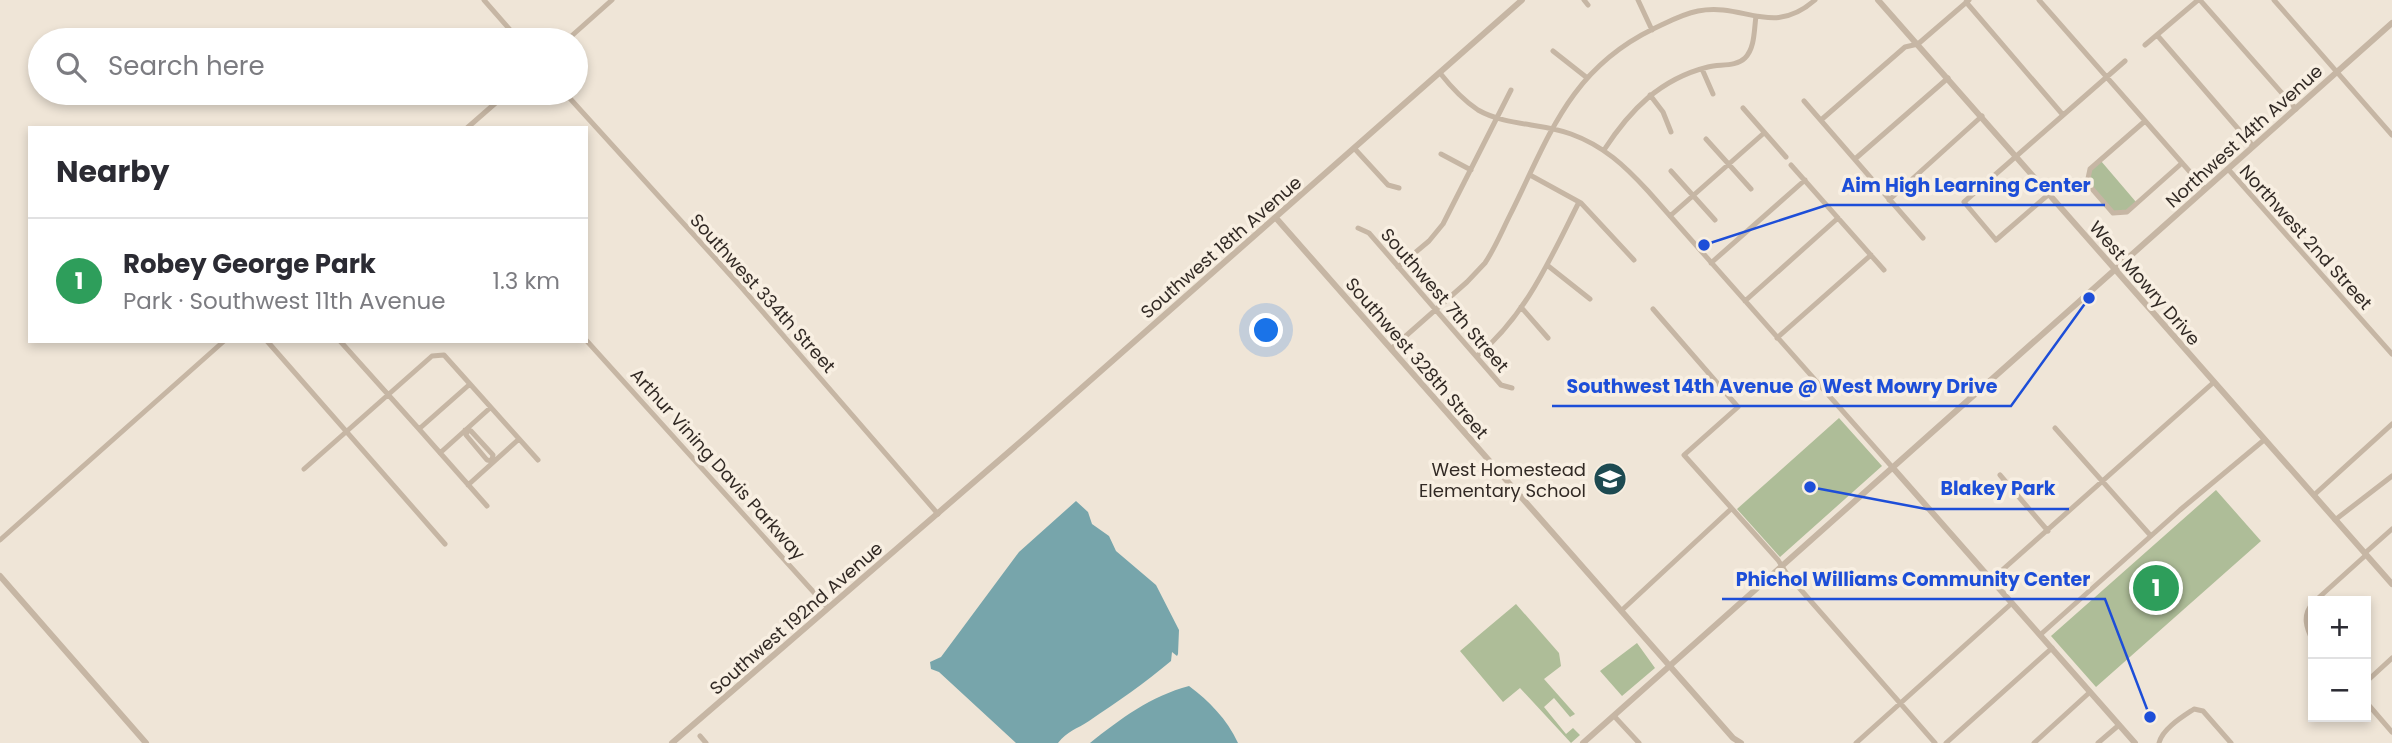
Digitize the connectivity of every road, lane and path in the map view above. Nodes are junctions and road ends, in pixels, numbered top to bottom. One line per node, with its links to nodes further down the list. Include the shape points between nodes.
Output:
1 (484, 0): 13 (street)
2 (612, 0): 14 (street)
3 (1522, 0): 23 (street, Southwest 18th Avenue)
4 (1638, 0): 15 (street)
5 (1815, 0): 11 (street, via 1786,16)
6 (1878, 0): 17 (street, West Mowry Drive)
7 (2039, 0): 26 (street)
8 (2199, 0): 16 (street); 34 (street)
9 (2274, 0): 22 (street)
10 (1967, 1): 17 (street); 35 (street)
11 (1756, 16): 15 (street, via 1716,6); 21 (street, via 1752,44 1744,58)
12 (2392, 23): 22 (street, Northwest 14th Avenue)
13 (508, 28)
14 (580, 28)
15 (1652, 30): 24 (street, via 1616,50)
16 (2157, 35): 18 (street); 46 (street)
17 (1918, 44): 25 (street, West Mowry Drive); 38 (street, via 1905,47)
18 (2144, 45)
19 (1553, 51): 24 (street)
20 (2125, 61): 26 (street)
21 (1702, 69): 28 (street); 29 (street)
22 (2337, 72): 34 (street, Northwest 14th Avenue); 44 (street)
23 (1440, 73): 37 (street, via 1464,100); 47 (street, Southwest 18th Avenue)
24 (1586, 77): 41 (street)
25 (1948, 78): 36 (street, West Mowry Drive); 52 (street)
26 (2108, 78): 35 (street); 39 (street)
27 (1511, 90): 37 (street)
28 (1713, 94)
29 (1650, 95): 42 (street); 48 (street, via 1629,114)
30 (1804, 101): 38 (street)
31 (493, 105): 40 (street)
32 (576, 105): 119 (street, Southwest 334th Street)
33 (1743, 108): 43 (street)
34 (2296, 109): 46 (street, Northwest 14th Avenue)
35 (2063, 115): 50 (street)
36 (1982, 116): 50 (street, West Mowry Drive); 66 (street)
37 (1497, 118): 41 (street); 57 (street)
38 (1821, 120): 52 (street)
39 (2145, 121): 53 (street); 53 (street, via 2090,169 2087,183 2113,213 2127,212)
40 (469, 126)
41 (1553, 129): 48 (street); 59 (street)
42 (1671, 132)
43 (1764, 133): 51 (street); 54 (street)
44 (2392, 135)
45 (1706, 139): 54 (street)
46 (2253, 146): 56 (street, Northwest 14th Avenue)
47 (1354, 148): 61 (street, via 1388,186); 69 (street, Southwest 18th Avenue)
48 (1604, 150): 68 (street)
49 (1441, 154): 57 (street)
50 (2016, 155): 64 (street, West Mowry Drive); 64 (street, via 1964,202 1996,240)
51 (1786, 157)
52 (1855, 159): 66 (street)
53 (2182, 163): 63 (street)
54 (1729, 164): 62 (street); 65 (street)
55 (1791, 165): 60 (street)
56 (2228, 169): 63 (street, Northwest 14th Avenue); 93 (street, Northwest 2nd Street)
57 (1471, 170): 78 (street, via 1440,229)
58 (1671, 171): 65 (street)
59 (1530, 176): 67 (street); 84 (street, via 1485,263)
60 (1805, 180): 70 (street); 76 (street)
61 (1399, 188)
62 (1751, 189)
63 (2205, 189): 80 (street, Northwest 14th Avenue)
64 (2049, 194): 80 (street, West Mowry Drive)
65 (1693, 196): 68 (street); 71 (street)
66 (1889, 200): 73 (street)
67 (1579, 202): 75 (street); 77 (street)
68 (1670, 216): 76 (street)
69 (1276, 218): 92 (street, Southwest 328th Street); 119 (street, Southwest 18th Avenue)
70 (1838, 218): 74 (street); 82 (street)
71 (1715, 220)
72 (1358, 228): 78 (street, Southwest 7th Street, via 1369,233)
73 (1923, 238)
74 (1871, 255): 79 (street); 87 (street)
75 (1634, 260)
76 (1711, 263): 82 (street)
77 (1547, 265): 81 (street); 83 (street)
78 (1398, 267): 84 (street, Southwest 7th Street)
79 (1884, 270)
80 (2115, 270): 95 (street, West Mowry Drive); 110 (street, Northwest 14th Avenue)
81 (1590, 299)
82 (1745, 301): 87 (street)
83 (1521, 307): 86 (street); 94 (street, via 1502,333)
84 (1436, 309): 92 (street); 94 (street, Southwest 7th Street)
85 (1653, 309): 118 (street, via 1738,407 1684,455)
86 (1548, 338)
87 (1777, 338): 110 (street)
88 (588, 342): 133 (street, Arthur Vining Davis Parkway)
89 (222, 343): 124 (street)
90 (269, 343): 104 (street)
91 (342, 343): 98 (street)
92 (1391, 349): 134 (street, Southwest 328th Street)
93 (2392, 354)
94 (1476, 356): 97 (street, Southwest 7th Street, via 1501,385)
95 (2214, 382): 106 (street, West Mowry Drive); 114 (street)
96 (470, 384): 98 (street, via 438,354); 99 (street); 102 (street)
97 (1513, 388)
98 (388, 395): 102 (street); 104 (street)
99 (491, 408): 103 (street); 105 (street)
100 (2392, 424): 116 (street)
101 (2055, 428): 114 (street)
102 (419, 429): 107 (street)
103 (466, 431): 107 (street); 109 (street, via 471,431)
104 (347, 432): 111 (street); 125 (street)
105 (519, 439): 108 (street); 109 (street)
106 (2264, 440): 116 (street, West Mowry Drive); 123 (street)
107 (440, 453): 115 (street)
108 (538, 460)
109 (493, 461): 115 (street)
110 (1893, 468): 127 (street, Northwest 14th Avenue); 129 (street)
111 (304, 469)
112 (2000, 475): 122 (street)
113 (2392, 476): 120 (street)
114 (2103, 481): 122 (street); 123 (street)
115 (468, 485): 117 (street)
116 (2314, 495): 120 (street, West Mowry Drive)
117 (487, 506)
118 (1731, 509): 127 (street); 134 (street)
119 (938, 514): 133 (street, Southwest 192nd Avenue)
120 (2335, 520): 126 (street, West Mowry Drive)
121 (2392, 529): 126 (street)
122 (2048, 531): 129 (street)
123 (2151, 536): 137 (street)
124 (0, 540)
125 (445, 544)
126 (2366, 554): 130 (street, West Mowry Drive); 131 (street)
127 (1783, 567): 140 (street, Northwest 14th Avenue); 143 (street)
128 (0, 576): 150 (street)
129 (1991, 580): 132 (street)
130 (2392, 584)
131 (2320, 596)
132 (2012, 603): 137 (street); 143 (street)
133 (828, 608): 151 (street, Southwest 192nd Avenue)
134 (1621, 611): 140 (street, Southwest 328th Street)
135 (2308, 611): 136 (street)
136 (2308, 633)
137 (2040, 635): 138 (street)
138 (2052, 648): 142 (street); 158 (street)
139 (2392, 658): 141 (street)
140 (1671, 667): 145 (street, Northwest 14th Avenue); 149 (street, Southwest 328th Street)
141 (2371, 677)
142 (2090, 692): 146 (street); 159 (street)
143 (1900, 703): 156 (street); 157 (street)
144 (2371, 708): 147 (street)
145 (1615, 716): 153 (street, Northwest 14th Avenue); 154 (street)
146 (2119, 724): 160 (street); 161 (street)
147 (2392, 732)
148 (700, 736): 152 (street)
149 (1734, 741): 155 (street, Southwest 328th Street)
150 (146, 743)
151 (672, 743)
152 (706, 743)
153 (1583, 743)
154 (1639, 743)
155 (1741, 743)
156 (1856, 743)
157 (1935, 743)
158 (1946, 743)
159 (2034, 743)
160 (2098, 743)
161 (2135, 743)
162 (2159, 743): 163 (street, via 2170,727 2194,709 2203,711)
163 (2231, 743)

